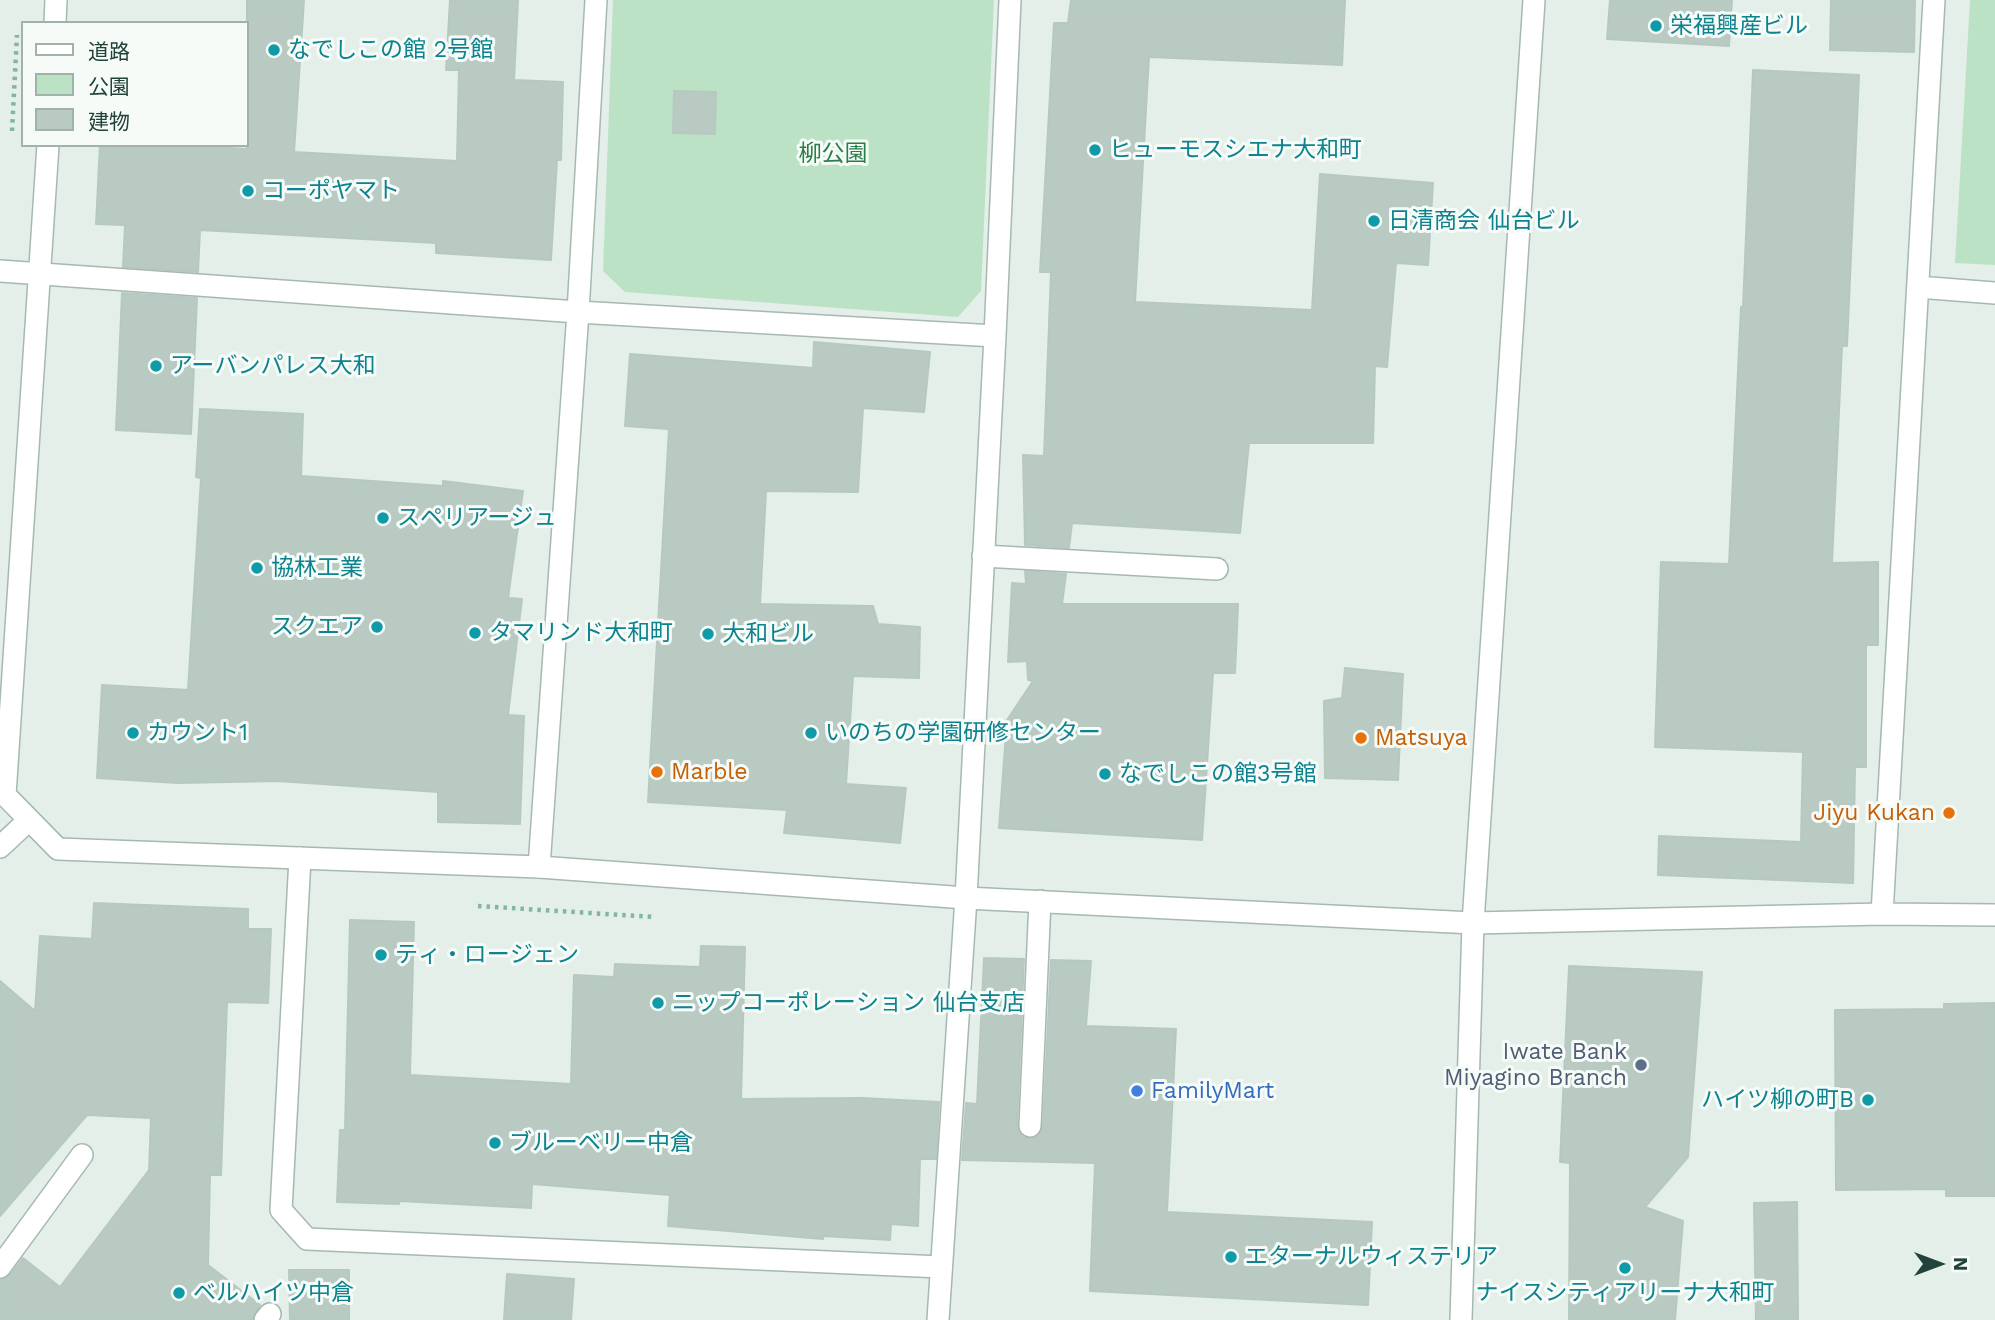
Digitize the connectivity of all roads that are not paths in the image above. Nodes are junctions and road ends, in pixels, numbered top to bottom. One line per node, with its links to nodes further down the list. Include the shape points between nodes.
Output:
1 (56, 0): 6 (street)
2 (596, 0): 12 (street)
3 (1010, 0): 13 (street)
4 (1534, 0): 24 (street)
5 (1934, 0): 10 (street)
6 (55, 21)
7 (48, 147): 9 (street)
8 (0, 271): 9 (street)
9 (41, 273): 12 (street); 16 (street, via 5,795)
10 (1918, 287): 11 (street); 22 (street)
11 (1995, 293)
12 (578, 312): 13 (street); 19 (street)
13 (995, 336): 14 (street)
14 (983, 556): 15 (street); 20 (street)
15 (1217, 569)
16 (29, 820): 17 (street); 18 (street, via 58,849)
17 (0, 847)
18 (300, 858): 19 (street); 28 (street, via 281,1210 307,1238)
19 (539, 867): 20 (street)
20 (966, 898): 21 (street); 28 (street)
21 (1040, 901): 24 (street); 25 (street)
22 (1882, 914): 23 (street); 24 (street)
23 (1995, 915)
24 (1473, 923): 30 (street)
25 (1030, 1126)
26 (82, 1155): 27 (street)
27 (0, 1267)
28 (942, 1267): 29 (street)
29 (939, 1320)
30 (1461, 1320)

